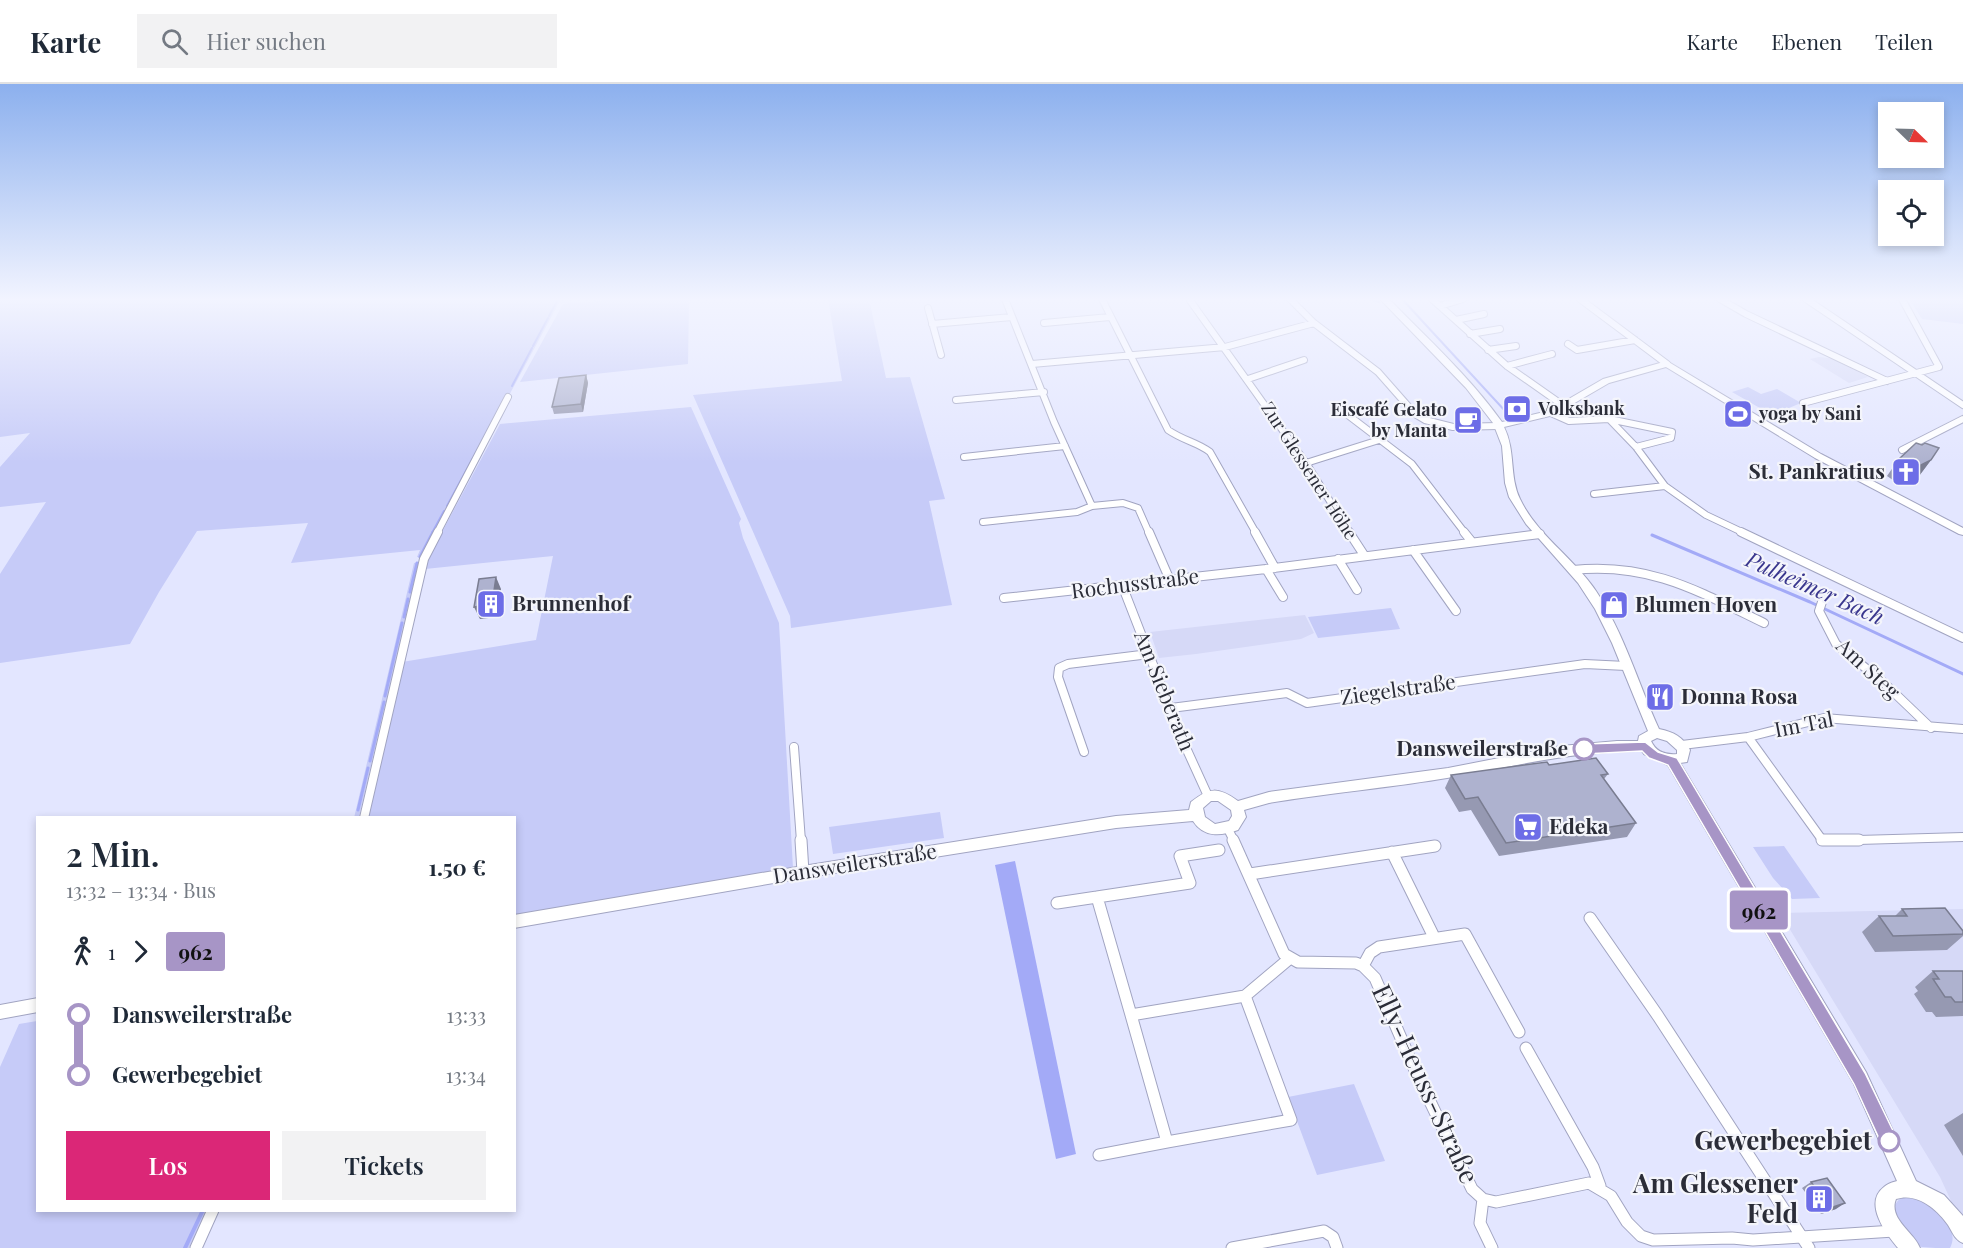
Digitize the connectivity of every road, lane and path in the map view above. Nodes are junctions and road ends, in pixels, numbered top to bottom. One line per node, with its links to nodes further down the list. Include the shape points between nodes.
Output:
1 (1027, 353): 14 (street)
2 (1138, 353): 11 (street)
3 (1230, 353): 18 (street, Zur Glessener Höhe)
4 (1354, 353): 30 (street, via 1378,372 1425,420 1453,427)
5 (1436, 353): 30 (main road, via 1473,392)
6 (1492, 353): 16 (street)
7 (1653, 353): 15 (street)
8 (1829, 353): 19 (street)
9 (1886, 353): 17 (street)
10 (1932, 353): 17 (street, via 1939,367)
11 (1129, 354): 14 (street); 47 (street, via 1168,430 1182,441 1201,445 1210,452)
12 (1552, 354): 16 (street)
13 (1304, 360): 18 (street)
14 (1032, 364): 20 (street)
15 (1668, 364): 25 (main road, via 1606,381); 41 (main road, via 1818,456)
16 (1507, 366): 25 (street)
17 (1915, 373): 19 (street); 24 (street)
18 (1248, 379): 36 (street, Zur Glessener Höhe)
19 (1887, 381): 23 (street)
20 (1044, 392): 22 (street); 32 (street)
21 (508, 397): 73 (street, via 424,559)
22 (956, 400)
23 (1803, 403)
24 (1963, 405)
25 (1564, 406): 27 (main road)
26 (1344, 412): 31 (street)
27 (1551, 413): 28 (street, via 1569,421); 30 (main road)
28 (1609, 419): 33 (street); 33 (street, via 1672,432 1671,438)
29 (1963, 419): 34 (street)
30 (1498, 426): 42 (main road, via 1505,440 1514,498)
31 (1379, 440): 36 (street); 43 (street, via 1412,464)
32 (1065, 446): 35 (street); 39 (street)
33 (1636, 447): 37 (street)
34 (1902, 450)
35 (964, 457)
36 (1306, 463): 45 (street, Zur Glessener Höhe)
37 (1665, 486): 38 (street); 57 (street, via 1706,515)
38 (1594, 494)
39 (1092, 506): 40 (street, via 1077,512); 49 (street, via 1123,503 1138,508)
40 (983, 522)
41 (1963, 532)
42 (1540, 534): 43 (street, Rochusstraße); 48 (main road)
43 (1472, 542): 44 (street, Rochusstraße)
44 (1413, 550): 45 (street, Rochusstraße); 55 (street)
45 (1364, 555): 46 (street, Rochusstraße)
46 (1338, 559): 47 (street, Rochusstraße); 51 (street)
47 (1271, 569): 49 (street, Rochusstraße); 52 (street)
48 (1573, 570): 56 (street, via 1620,567 1646,571); 59 (main road, via 1599,604)
49 (1169, 578): 50 (street, Rochusstraße)
50 (1122, 585): 53 (street, Rochusstraße); 58 (street, Am Sieberath)
51 (1358, 590)
52 (1283, 597)
53 (1004, 598)
54 (1821, 607): 61 (street, Am Steg, via 1836,644)
55 (1456, 611)
56 (1764, 623)
57 (1963, 638)
58 (1149, 654): 60 (street, Am Sieberath); 68 (street, via 1059,668 1058,676)
59 (1626, 666): 60 (street, Ziegelstraße, via 1585,664 1307,703 1287,693); 63 (main road)
60 (1171, 708): 70 (street, Am Sieberath)
61 (1931, 728): 62 (street, Im Tal); 64 (street, Im Tal, via 1824,718)
62 (1963, 729)
63 (1655, 733): 65 (main road, via 1667,735); 66 (main road, via 1644,739)
64 (1748, 737): 65 (street, Im Tal); 75 (street, via 1823,841)
65 (1682, 745): 69 (main road, via 1682,758)
66 (1645, 746): 69 (main road, via 1654,755); 71 (main road, via 1568,751 1295,794)
67 (794, 747): 79 (street)
68 (1084, 752)
69 (1672, 761): 97 (main road, via 1860,1078)
70 (1208, 796): 71 (main road, via 1227,798); 72 (main road, via 1196,806)
71 (1237, 807): 74 (main road, via 1237,822)
72 (1196, 815): 74 (main road, via 1209,828); 79 (main road, Dansweilerstraße, via 1116,822)
73 (364, 816)
74 (1228, 829): 80 (street)
75 (1963, 837)
76 (1435, 846): 78 (street)
77 (1219, 850): 81 (street, via 1180,856 1190,883)
78 (1392, 852): 80 (street); 85 (street)
79 (803, 872): 84 (main road, Dansweilerstraße)
80 (1250, 874): 86 (street, via 1281,949)
81 (1097, 897): 82 (street); 91 (street)
82 (1057, 903)
83 (1590, 918): 103 (street)
84 (516, 922)
85 (1434, 938): 87 (street, via 1379,947 1370,953); 92 (street, via 1465,934)
86 (1289, 959): 87 (street, Elly-Heuss-Straße); 88 (street)
87 (1363, 966): 98 (street, Elly-Heuss-Straße, via 1375,978 1472,1189)
88 (1245, 996): 91 (street); 94 (street, via 1291,1120)
89 (36, 1005): 90 (main road)
90 (0, 1012)
91 (1131, 1015): 94 (street)
92 (1519, 1032)
93 (1526, 1048): 96 (street)
94 (1167, 1142): 95 (street)
95 (1099, 1155)
96 (1600, 1186): 98 (street, Elly-Heuss-Straße, via 1589,1183 1496,1202); 102 (street, via 1613,1197)
97 (1910, 1189): 100 (main road, via 1897,1189 1888,1195 1887,1217); 101 (main road, via 1946,1209)
98 (1483, 1199): 107 (street, via 1480,1223)
99 (212, 1212): 104 (street)
100 (1894, 1232): 103 (street); 108 (main road)
101 (1963, 1232)
102 (1641, 1243): 103 (street, via 1732,1238)
103 (1806, 1243)
104 (196, 1248)
105 (1232, 1248): 106 (street, via 1324,1231 1333,1237)
106 (1337, 1248)
107 (1491, 1248)
108 (1911, 1248)

